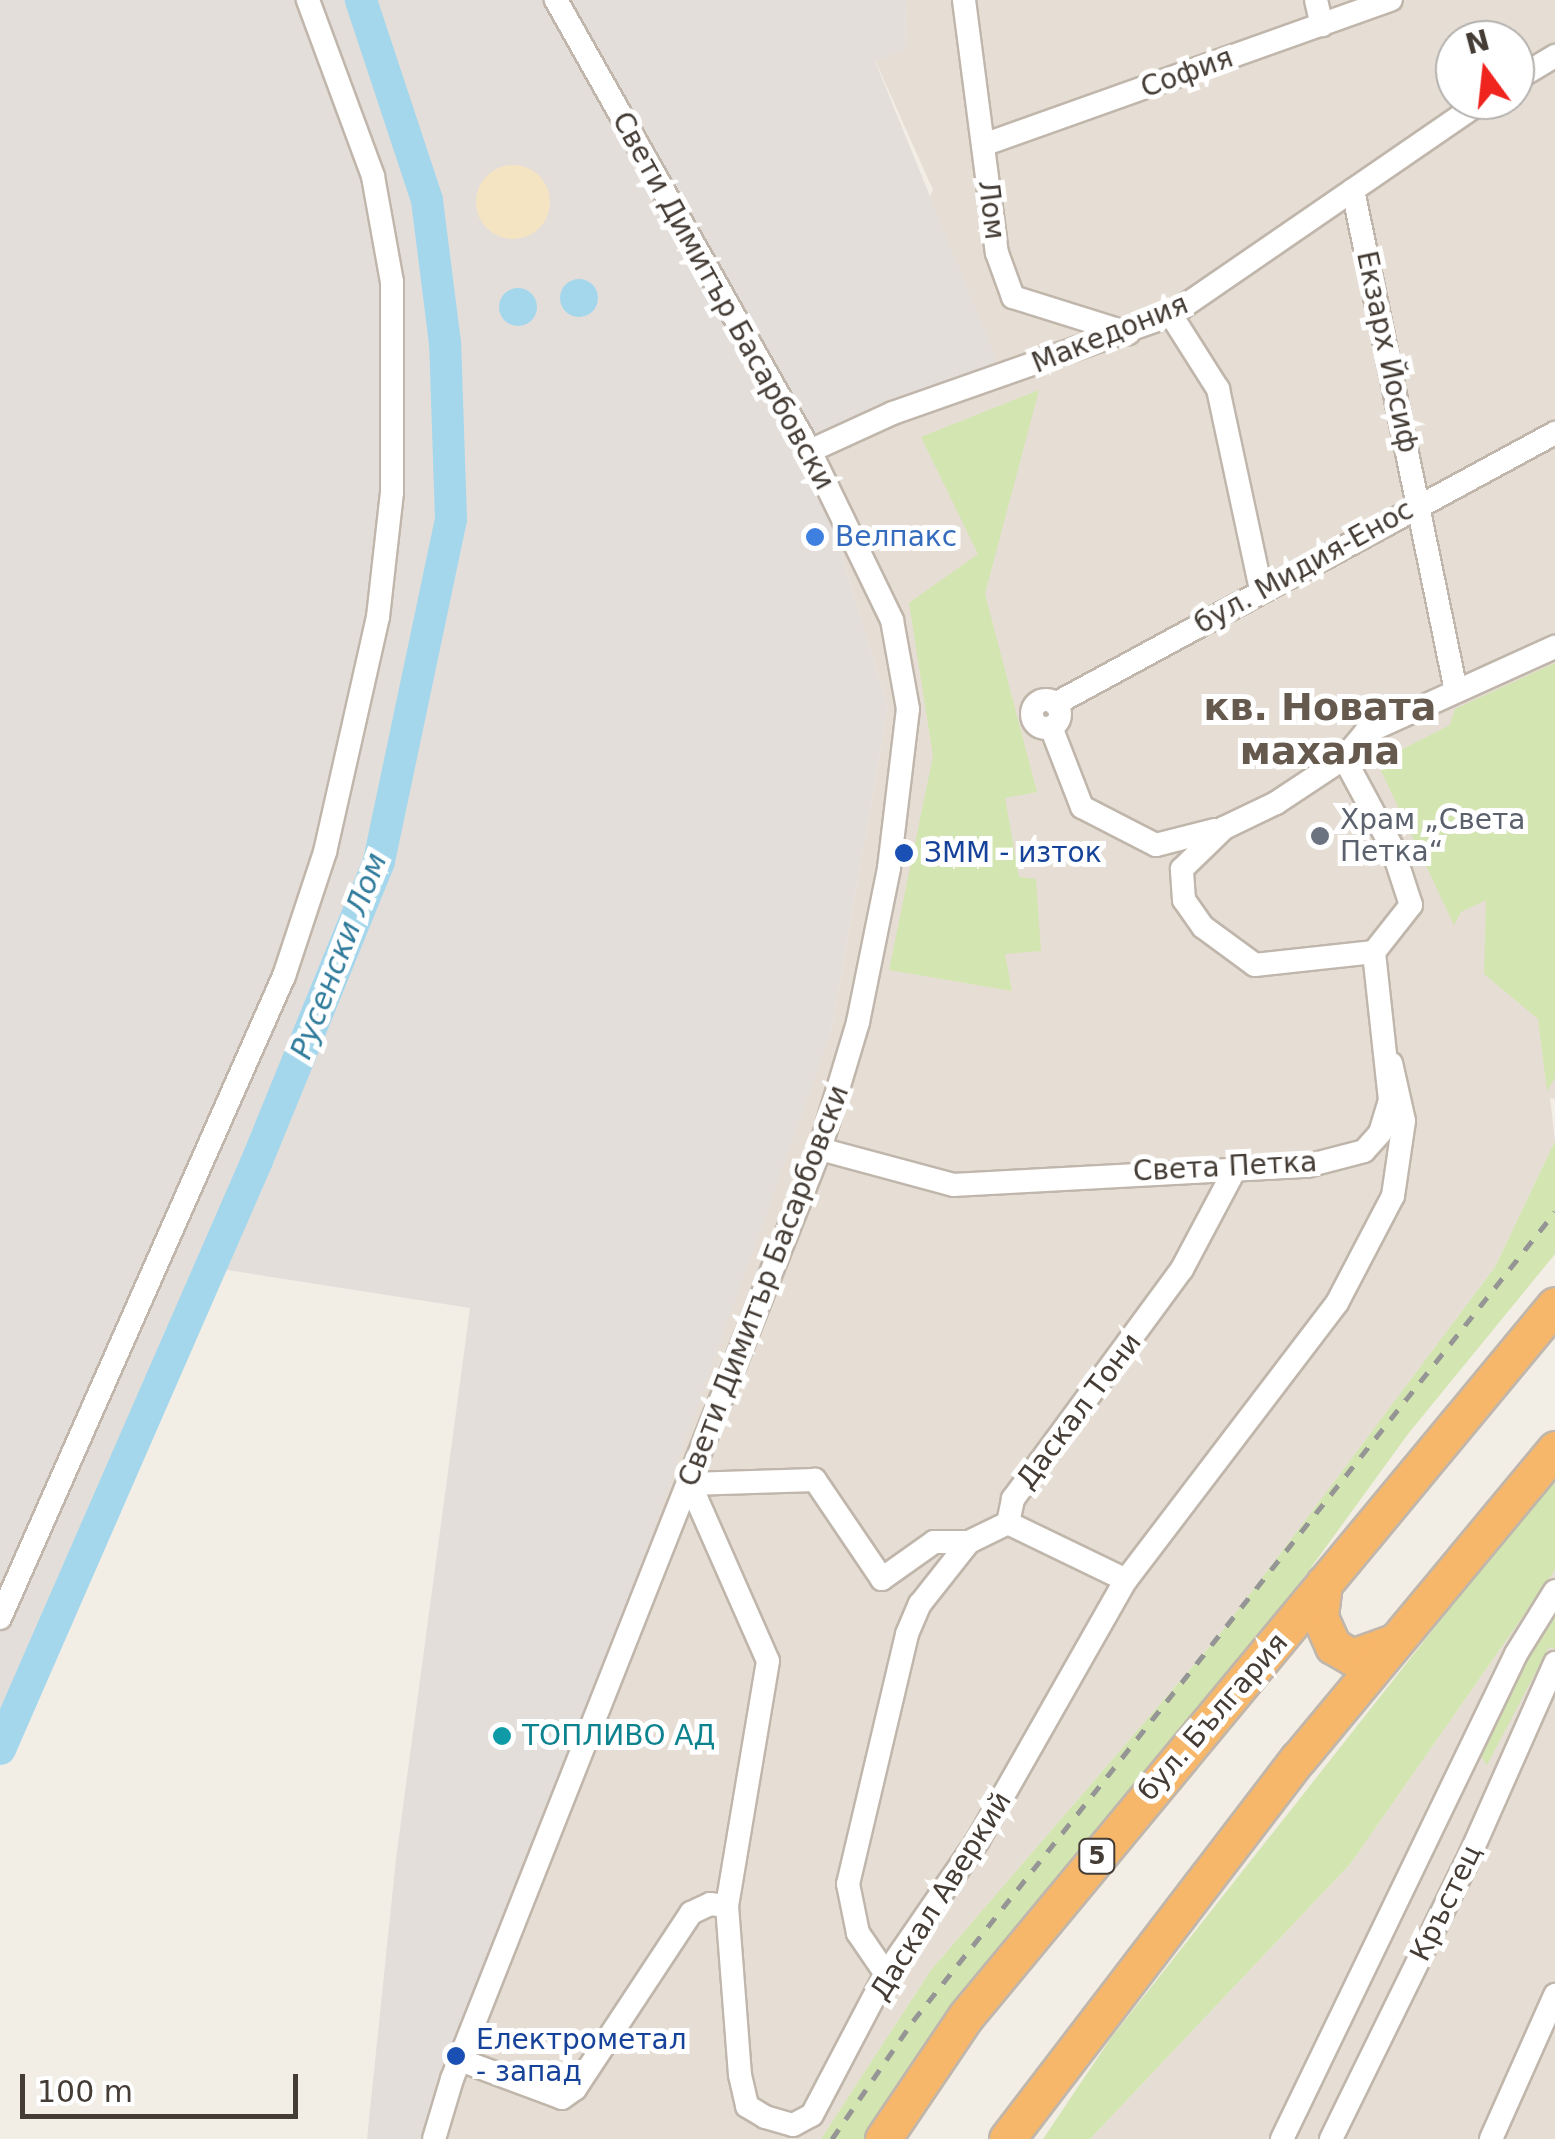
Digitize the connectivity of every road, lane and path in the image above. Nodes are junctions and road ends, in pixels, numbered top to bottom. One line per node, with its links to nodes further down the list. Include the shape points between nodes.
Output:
1 (308, 0): 32 (street, via 373,176 392,282 393,474 378,617 325,852 284,976)
2 (556, 0): 13 (street, Свети Димитър Басарбовски)
3 (964, 0): 8 (street, Лом)
4 (1316, 0): 6 (street)
5 (1391, 0): 6 (street, София)
6 (1322, 25): 8 (street, София)
7 (1455, 120): 9 (street, Македония)
8 (983, 145): 11 (street, Лом, via 997,253 1013,297)
9 (1354, 190): 10 (street, Македония); 14 (street, Екзарх Йосиф)
10 (1171, 315): 11 (street, Македония); 15 (street, via 1218,389)
11 (1128, 332): 13 (street, Македония, via 893,414)
12 (1555, 433): 14 (street, бул. Мидия-Енос)
13 (810, 451): 22 (street, Свети Димитър Басарбовски, via 892,620 908,709 885,887 858,1022)
14 (1418, 504): 15 (street, бул. Мидия-Енос); 17 (street, Екзарх Йосиф)
15 (1261, 590): 19 (street, бул. Мидия-Енос, via 1053,716 1082,808 1156,845)
16 (1555, 647): 17 (street)
17 (1456, 690): 18 (street, via 1365,733)
18 (1344, 758): 19 (street, via 1276,804); 20 (street, via 1392,847 1411,905)
19 (1224, 828): 20 (street, via 1182,869 1184,900 1216,940 1255,964)
20 (1374, 952): 21 (street, Света Петка)
21 (1391, 1064): 23 (street, Света Петка, via 1386,1121 1364,1151 1339,1162); 29 (street, Даскал Аверкий, via 1404,1121 1394,1196 1378,1229 1337,1303)
22 (820, 1149): 23 (street, Света Петка, via 953,1185 1137,1170); 26 (street, Свети Димитър Басарбовски)
23 (1234, 1170): 27 (street, Даскал Тони, via 1182,1269 1013,1499)
24 (1555, 1305): 30 (highway, бул. България / 5)
25 (1555, 1449): 34 (highway)
26 (690, 1484): 28 (street, via 815,1480 882,1579 934,1542); 37 (street, Даскал Аверкий, via 768,1660); 40 (street, Свети Димитър Басарбовски)
27 (1008, 1523): 28 (street, Даскал Тони); 29 (street)
28 (969, 1542): 38 (street, Даскал Тони, via 920,1604 906,1634 848,1884 858,1933)
29 (1126, 1580): 38 (street, Даскал Аверкий, via 978,1840)
30 (1324, 1583): 33 (highway, бул. България / 5); 34 (highway, via 1320,1618 1334,1646 1352,1657)
31 (1555, 1591): 44 (street, via 1516,1654)
32 (0, 1618)
33 (1289, 1629): 36 (highway, via 1324,1648 1333,1669); 42 (highway, бул. България / 5, via 1197,1731 966,2016)
34 (1399, 1639): 36 (highway)
35 (1555, 1663): 45 (street, Кръстец, via 1466,1864)
36 (1333, 1718): 43 (highway)
37 (727, 1906): 38 (street, Даскал Аверкий, via 740,2075 747,2106 765,2117 793,2125 812,2115); 40 (street, via 710,1904 691,1913 562,2098)
38 (886, 1974)
39 (1555, 1995): 46 (street)
40 (460, 2060): 41 (street, Свети Димитър Басарбовски)
41 (434, 2139)
42 (883, 2139)
43 (1007, 2139)
44 (1282, 2139)
45 (1331, 2139)
46 (1491, 2139)

